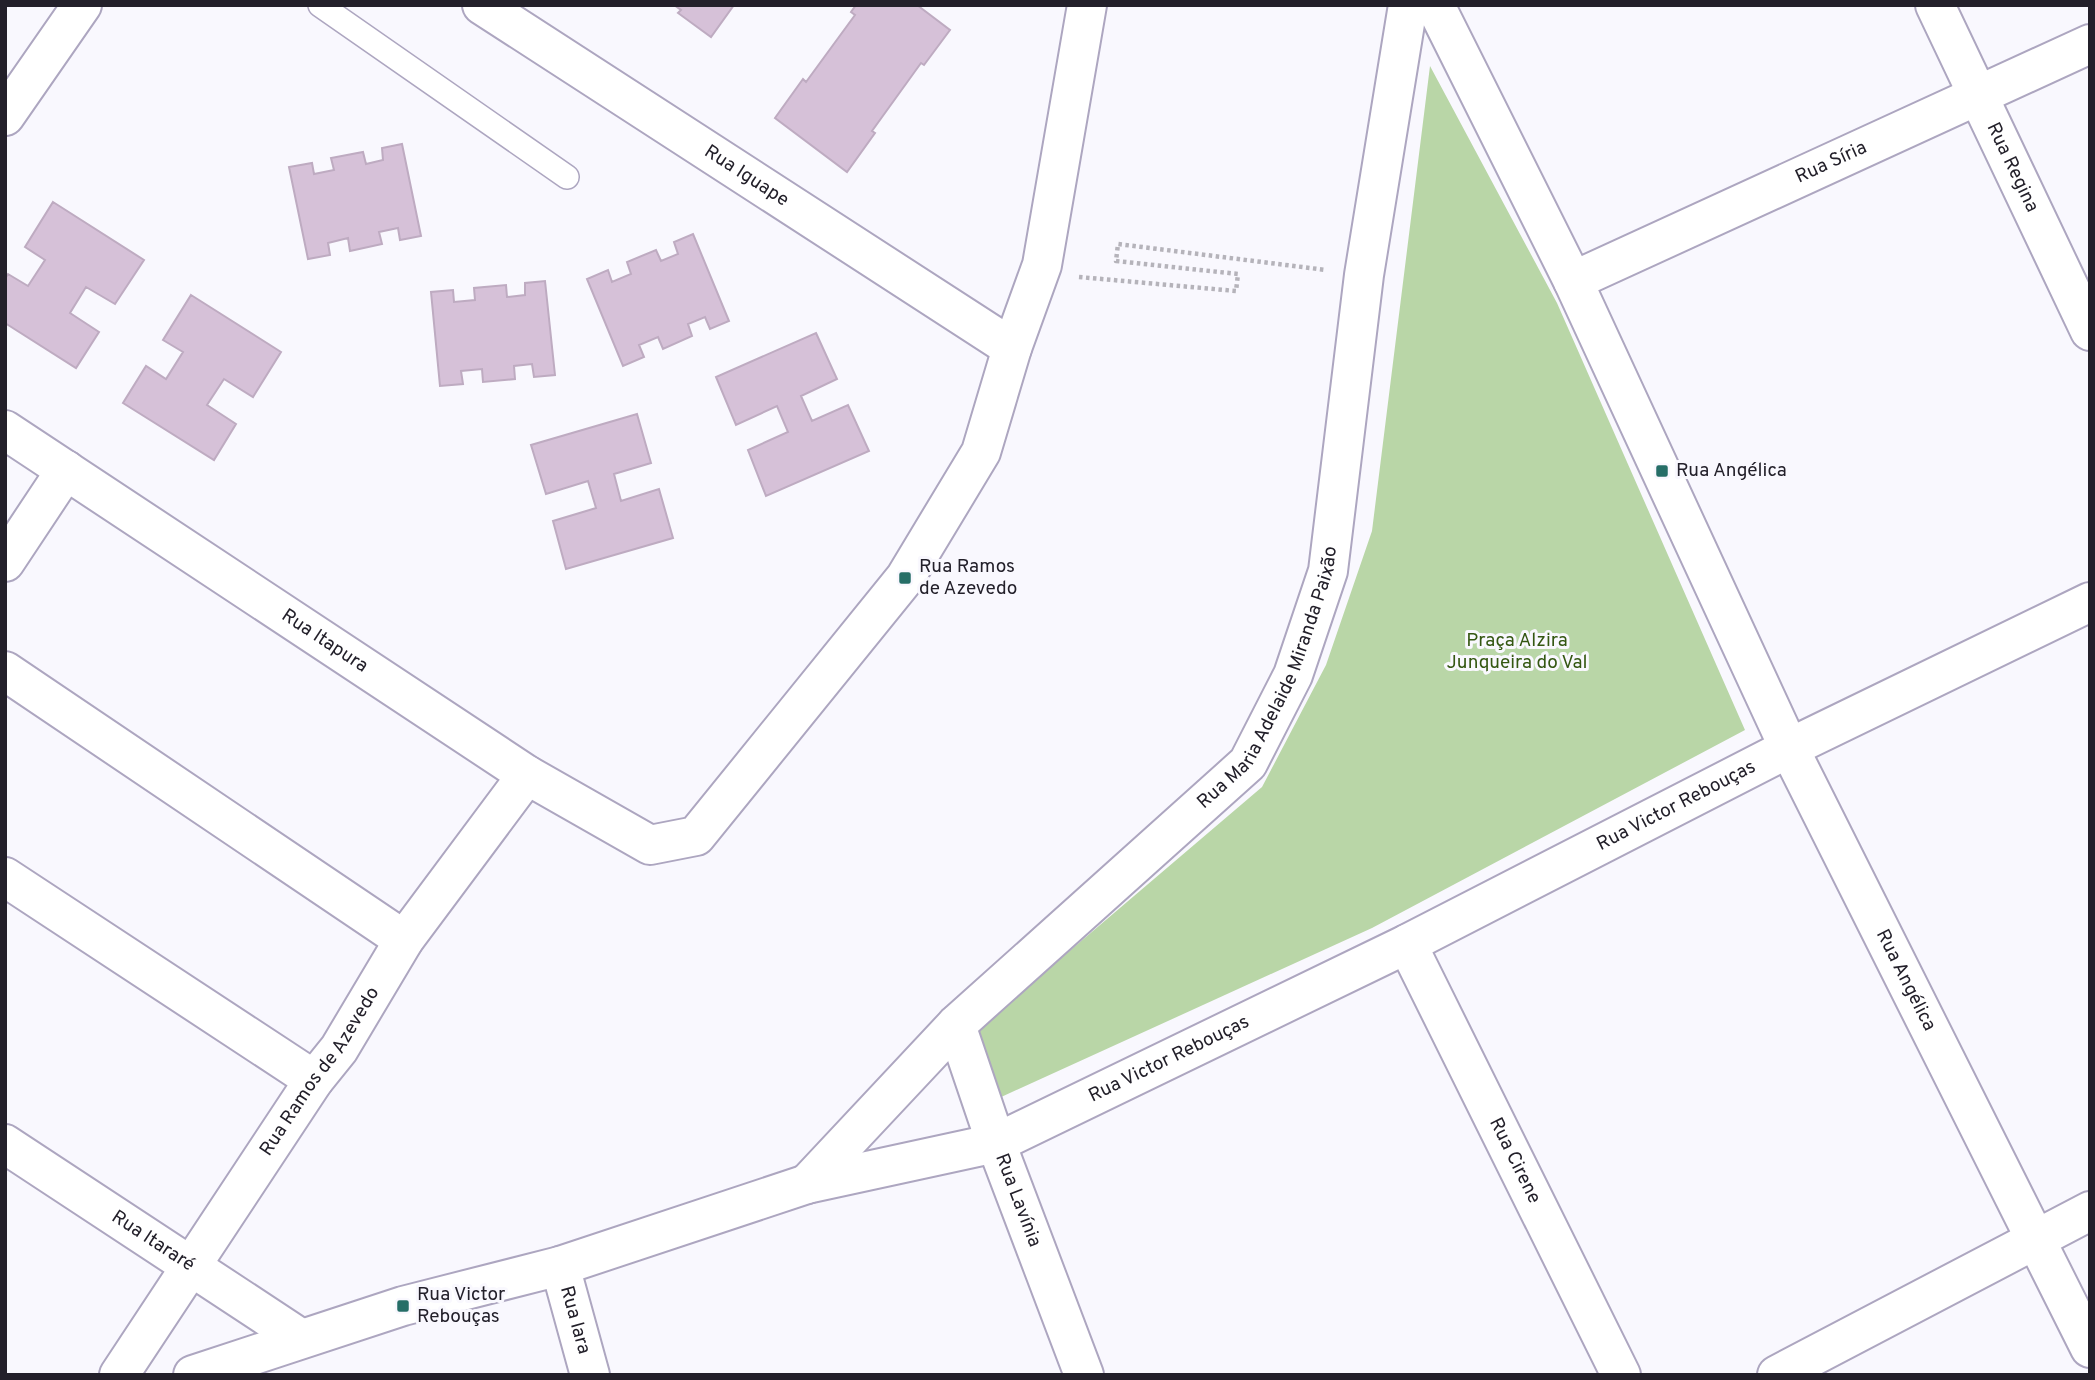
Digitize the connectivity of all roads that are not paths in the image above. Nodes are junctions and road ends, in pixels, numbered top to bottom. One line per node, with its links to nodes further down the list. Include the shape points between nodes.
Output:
1 (82, 5): 10 (street)
2 (320, 5): 11 (lane)
3 (482, 5): 14 (street, Rua Iguape)
4 (1087, 5): 14 (street, via 1042,265)
5 (1408, 5): 25 (street, Rua Maria Adelaide Miranda Paixão, via 1364,275 1328,571 1293,675 1248,764)
6 (1436, 5): 12 (street, Rua Angélica)
7 (1935, 5): 9 (street, Rua Regina)
8 (2090, 44): 9 (street, Rua Síria)
9 (1978, 97): 12 (street, Rua Síria); 13 (street, Rua Regina)
10 (5, 116)
11 (567, 177)
12 (1573, 281): 20 (street, Rua Angélica)
13 (2090, 331)
14 (1012, 348): 21 (street, Rua Itapura, via 981,452 905,578 696,836 650,845)
15 (5, 430): 16 (street, Rua Itapura)
16 (66, 470): 17 (street); 21 (street, Rua Itapura)
17 (5, 562)
18 (2090, 602): 20 (street, Rua Victor Rebouças)
19 (5, 671): 23 (street)
20 (1790, 748): 24 (street, Rua Victor Rebouças); 31 (street, Rua Angélica)
21 (527, 775): 23 (street, Rua Ramos de Azevedo)
22 (5, 877): 26 (street)
23 (404, 940): 26 (street, Rua Ramos de Azevedo, via 339,1049)
24 (1407, 944): 27 (street, Rua Victor Rebouças); 40 (street, Rua Cirene)
25 (956, 1025): 27 (street, Rua Lavínia); 29 (street, Rua Maria Adelaide Miranda Paixão)
26 (314, 1080): 32 (street, Rua Ramos de Azevedo)
27 (996, 1143): 29 (street, Rua Victor Rebouças); 39 (street, Rua Lavínia)
28 (5, 1144): 32 (street, Rua Itararé)
29 (807, 1184): 33 (street, Rua Victor Rebouças)
30 (2090, 1211): 31 (street)
31 (2035, 1239): 35 (street, Rua Angélica); 41 (street)
32 (191, 1266): 34 (street, Rua Itararé); 36 (street, Rua Ramos de Azevedo)
33 (560, 1266): 34 (street, Rua Victor Rebouças); 38 (street, Rua Iara)
34 (300, 1338): 37 (street, Rua Victor Rebouças)
35 (2090, 1348)
36 (119, 1375)
37 (193, 1375)
38 (590, 1375)
39 (1084, 1375)
40 (1621, 1375)
41 (1777, 1375)

